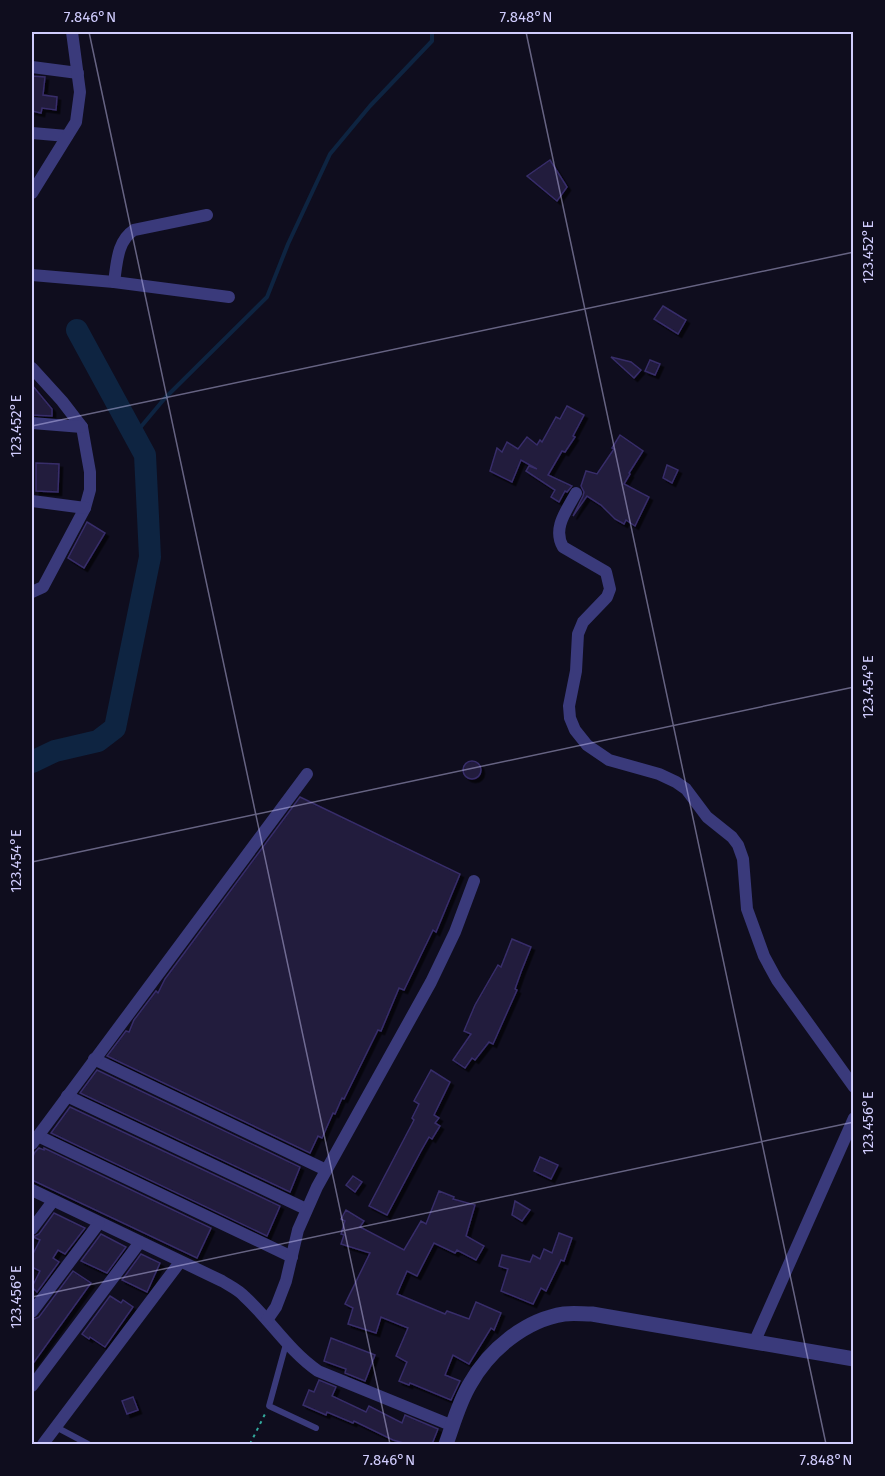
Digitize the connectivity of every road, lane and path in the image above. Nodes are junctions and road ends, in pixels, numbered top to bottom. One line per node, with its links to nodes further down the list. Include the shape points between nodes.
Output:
1 (72, 32): 3 (street)
2 (32, 67): 3 (street)
3 (78, 73): 5 (street, via 79,109)
4 (32, 133): 5 (street)
5 (67, 136): 6 (street)
6 (32, 193)
7 (207, 215): 9 (street, via 126,235)
8 (32, 275): 9 (street)
9 (114, 282): 10 (street)
10 (229, 297)
11 (32, 368): 13 (street)
12 (32, 423): 13 (street)
13 (82, 427): 16 (street, via 90,472)
14 (576, 493): 21 (street, via 558,529 559,539 563,547 606,573 610,589 578,634 569,706 575,730 609,760 676,782 707,817 732,837 743,859 747,909 764,956)
15 (32, 501): 16 (street)
16 (85, 508): 17 (street, via 43,587)
17 (32, 592)
18 (307, 774): 20 (street)
19 (474, 880): 25 (street, via 431,982)
20 (94, 1059): 22 (street); 25 (street)
21 (854, 1087)
22 (67, 1096): 24 (street); 28 (street)
23 (854, 1118): 36 (street)
24 (34, 1140): 32 (street)
25 (326, 1170): 28 (street)
26 (32, 1190): 27 (street)
27 (53, 1201): 29 (street); 30 (street)
28 (306, 1209): 32 (street)
29 (99, 1222): 31 (street); 34 (street)
30 (32, 1229)
31 (140, 1242): 33 (street); 39 (street)
32 (292, 1257): 35 (street, via 276,1307)
33 (180, 1262): 35 (street, via 243,1294); 42 (street)
34 (32, 1312)
35 (267, 1320): 37 (street)
36 (754, 1343): 38 (street); 41 (street, via 592,1314 565,1314 539,1321 509,1338 487,1360 469,1385)
37 (286, 1344): 40 (lane); 41 (street, via 318,1371)
38 (854, 1359)
39 (32, 1386)
40 (269, 1406): 43 (lane); 46 (path)
41 (453, 1426): 47 (street)
42 (56, 1427): 44 (street); 45 (lane)
43 (316, 1428)
44 (43, 1444)
45 (88, 1444)
46 (250, 1444)
47 (446, 1444)

